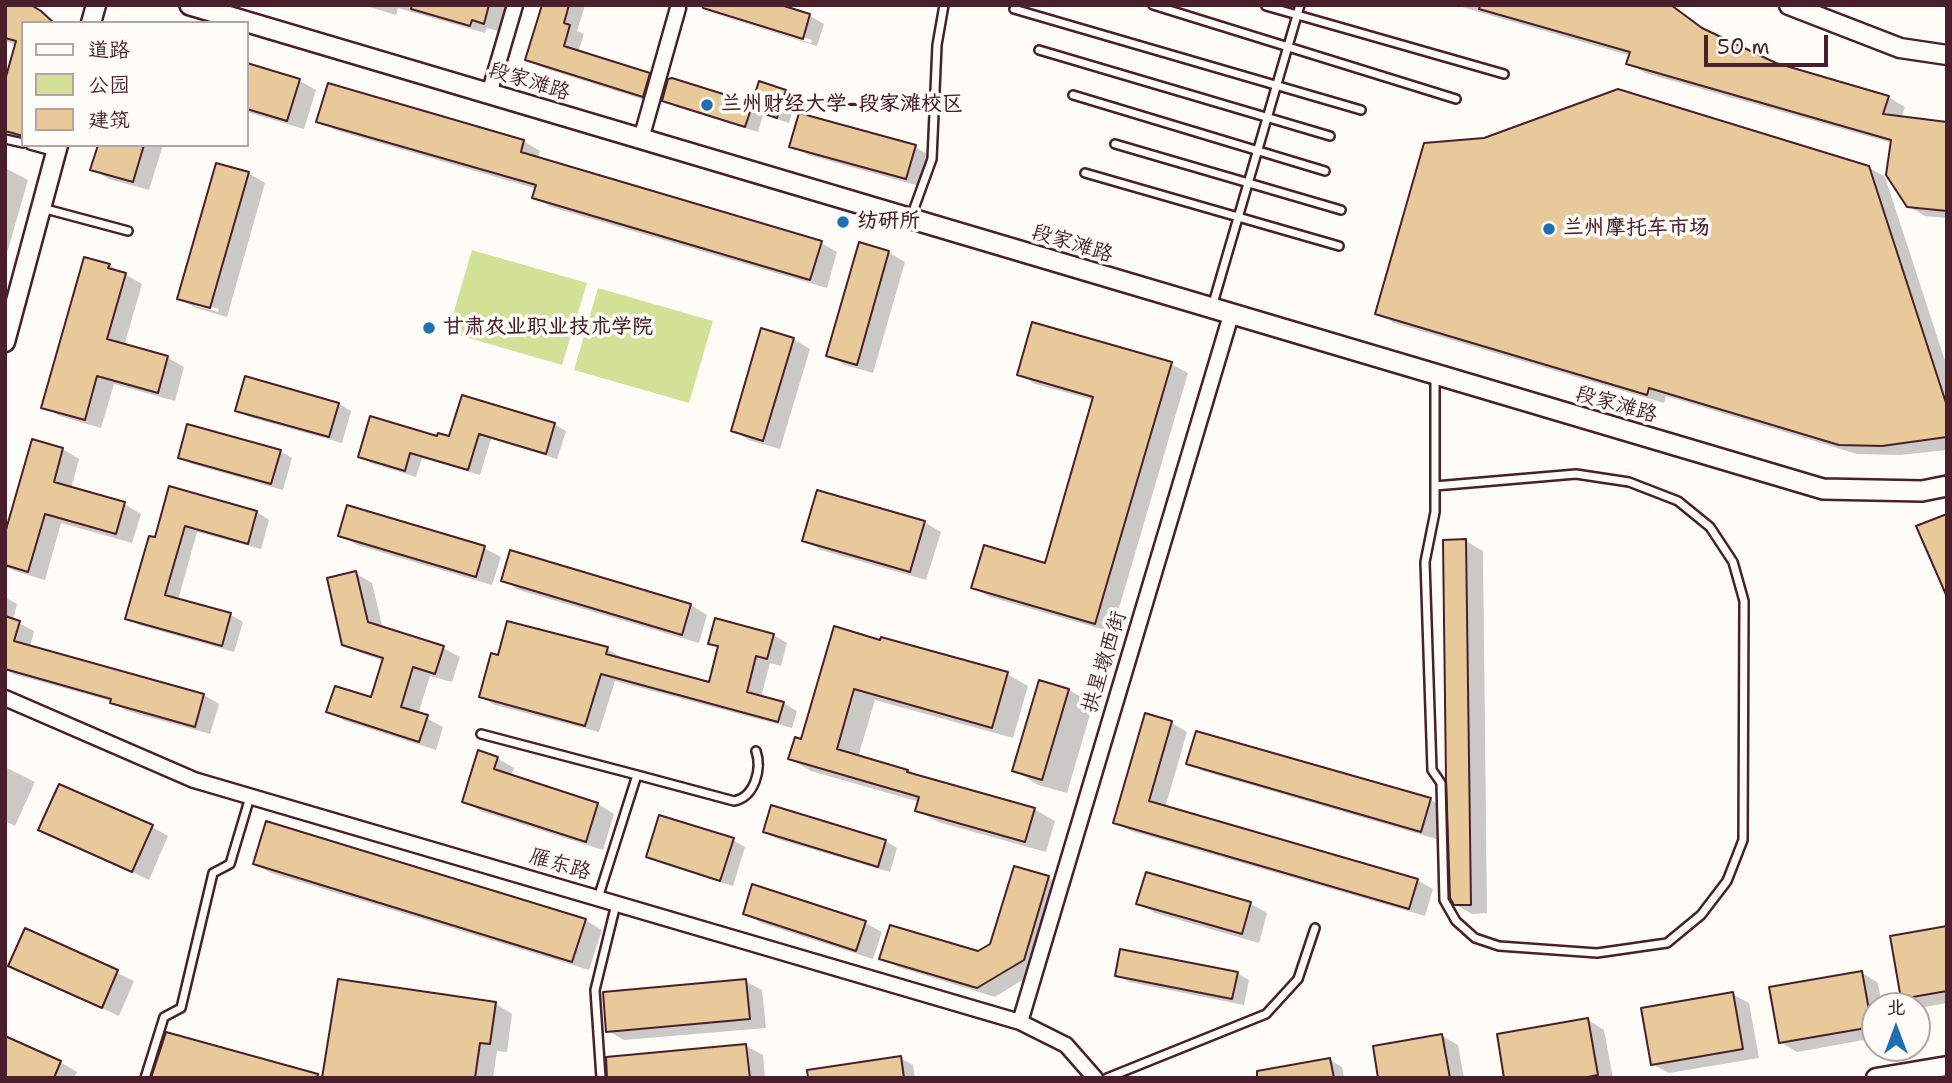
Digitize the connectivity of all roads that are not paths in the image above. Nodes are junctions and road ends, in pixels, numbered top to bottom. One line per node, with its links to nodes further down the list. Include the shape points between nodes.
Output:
1 (190, 5): 11 (main road, 段家滩路)
2 (515, 5): 18 (street)
3 (944, 5): 34 (lane, via 937,45 932,159)
4 (1153, 5): 13 (lane)
5 (1300, 5): 10 (lane)
6 (1789, 5): 15 (street, via 1900,48)
7 (1266, 6): 10 (lane)
8 (678, 8): 24 (street)
9 (1014, 9): 17 (lane)
10 (1298, 15): 13 (lane); 16 (lane)
11 (244, 21)
12 (248, 22): 18 (main road, 段家滩路)
13 (1288, 47): 17 (lane); 20 (lane)
14 (1039, 50): 22 (lane)
15 (1947, 55)
16 (1504, 74)
17 (1277, 85): 21 (lane); 22 (lane)
18 (489, 94): 24 (main road, 段家滩路)
19 (1073, 95): 27 (lane)
20 (1456, 99)
21 (1361, 110)
22 (1267, 118): 23 (lane); 27 (lane)
23 (1330, 136)
24 (641, 139): 34 (main road, 段家滩路)
25 (1115, 144): 30 (lane)
26 (57, 148): 31 (street)
27 (1258, 150): 28 (lane); 30 (lane)
28 (1325, 171)
29 (1085, 173): 33 (lane)
30 (1248, 183): 32 (lane); 33 (lane)
31 (41, 208): 35 (lane); 39 (street)
32 (1341, 210)
33 (1238, 217): 36 (lane); 37 (lane)
34 (910, 220): 37 (main road, 段家滩路)
35 (128, 231)
36 (1339, 246)
37 (1211, 309): 38 (main road, 段家滩路)
38 (1231, 315): 40 (main road, 段家滩路); 51 (street, 拱星墩西街)
39 (5, 342)
40 (1435, 375): 41 (lane); 42 (main road, 段家滩路, via 1823,489 1922,491)
41 (1435, 486): 41 (lane, via 1436,512 1425,562 1432,770 1441,783 1444,900 1456,922 1475,938 1499,946 1597,953 1667,943 1701,915 1727,881 1743,840 1744,601 1733,562 1710,527 1678,501 1629,482 1577,474)
42 (1947, 486)
43 (5, 698): 47 (street, 雁东路, via 194,780)
44 (481, 734): 46 (lane)
45 (756, 751): 46 (lane, via 757,776 749,794 740,800)
46 (637, 775): 48 (lane)
47 (250, 797): 48 (street, 雁东路); 53 (lane, via 230,864 213,873 181,1009 164,1017)
48 (598, 898): 49 (street, 雁东路)
49 (616, 904): 51 (street, 雁东路); 54 (lane, via 594,990)
50 (1315, 928): 56 (lane, via 1298,979 1266,1014)
51 (1020, 1022): 55 (street, 雁东路, via 1066,1045)
52 (1947, 1066): 57 (street)
53 (145, 1078)
54 (601, 1078)
55 (1095, 1078)
56 (1107, 1078)
57 (1876, 1078)

